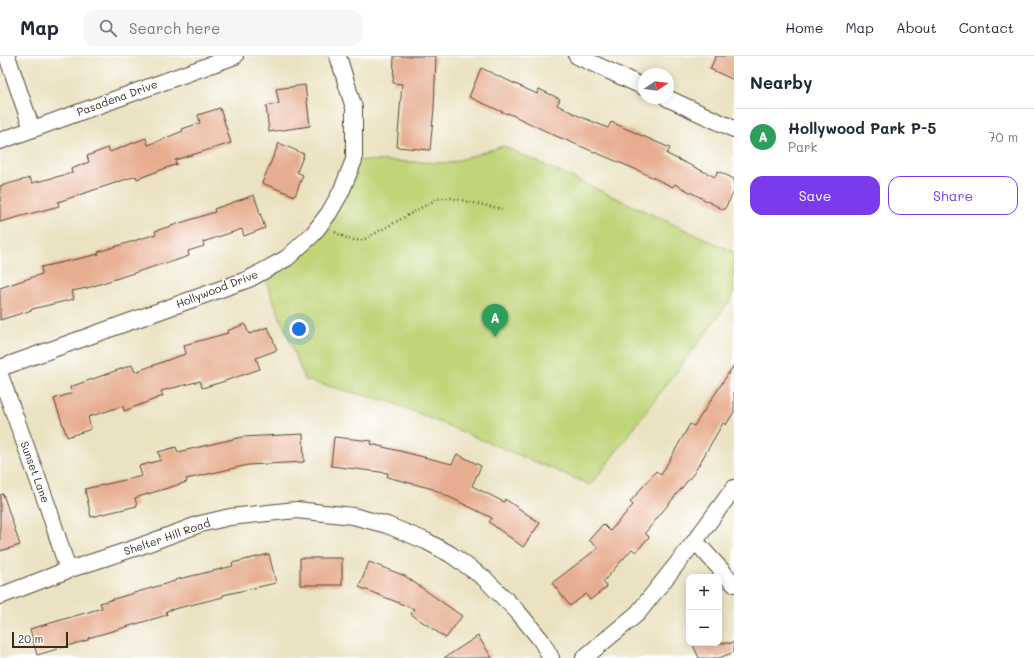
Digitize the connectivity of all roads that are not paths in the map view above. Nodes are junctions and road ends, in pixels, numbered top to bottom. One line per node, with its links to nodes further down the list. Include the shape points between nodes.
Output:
1 (7, 56): 7 (street)
2 (235, 56): 7 (street, Pasadena Drive)
3 (338, 56): 10 (street, Hollywood Drive, via 354,108 354,160 341,192 313,234 287,258 249,279)
4 (576, 56): 5 (street)
5 (638, 84)
6 (674, 101): 8 (street)
7 (32, 129): 9 (street, Pasadena Drive)
8 (734, 129)
9 (0, 141)
10 (0, 368)
11 (0, 375): 14 (street, Sunset Lane)
12 (734, 488): 13 (street)
13 (695, 541): 15 (street); 18 (street, via 638,613)
14 (68, 570): 16 (street, Shelter Hill Road); 17 (street, Shelter Hill Road, via 200,524 230,517 296,510 353,516 387,525 426,541 484,578 518,612 541,640)
15 (734, 584)
16 (0, 596)
17 (551, 658)
18 (584, 658)

